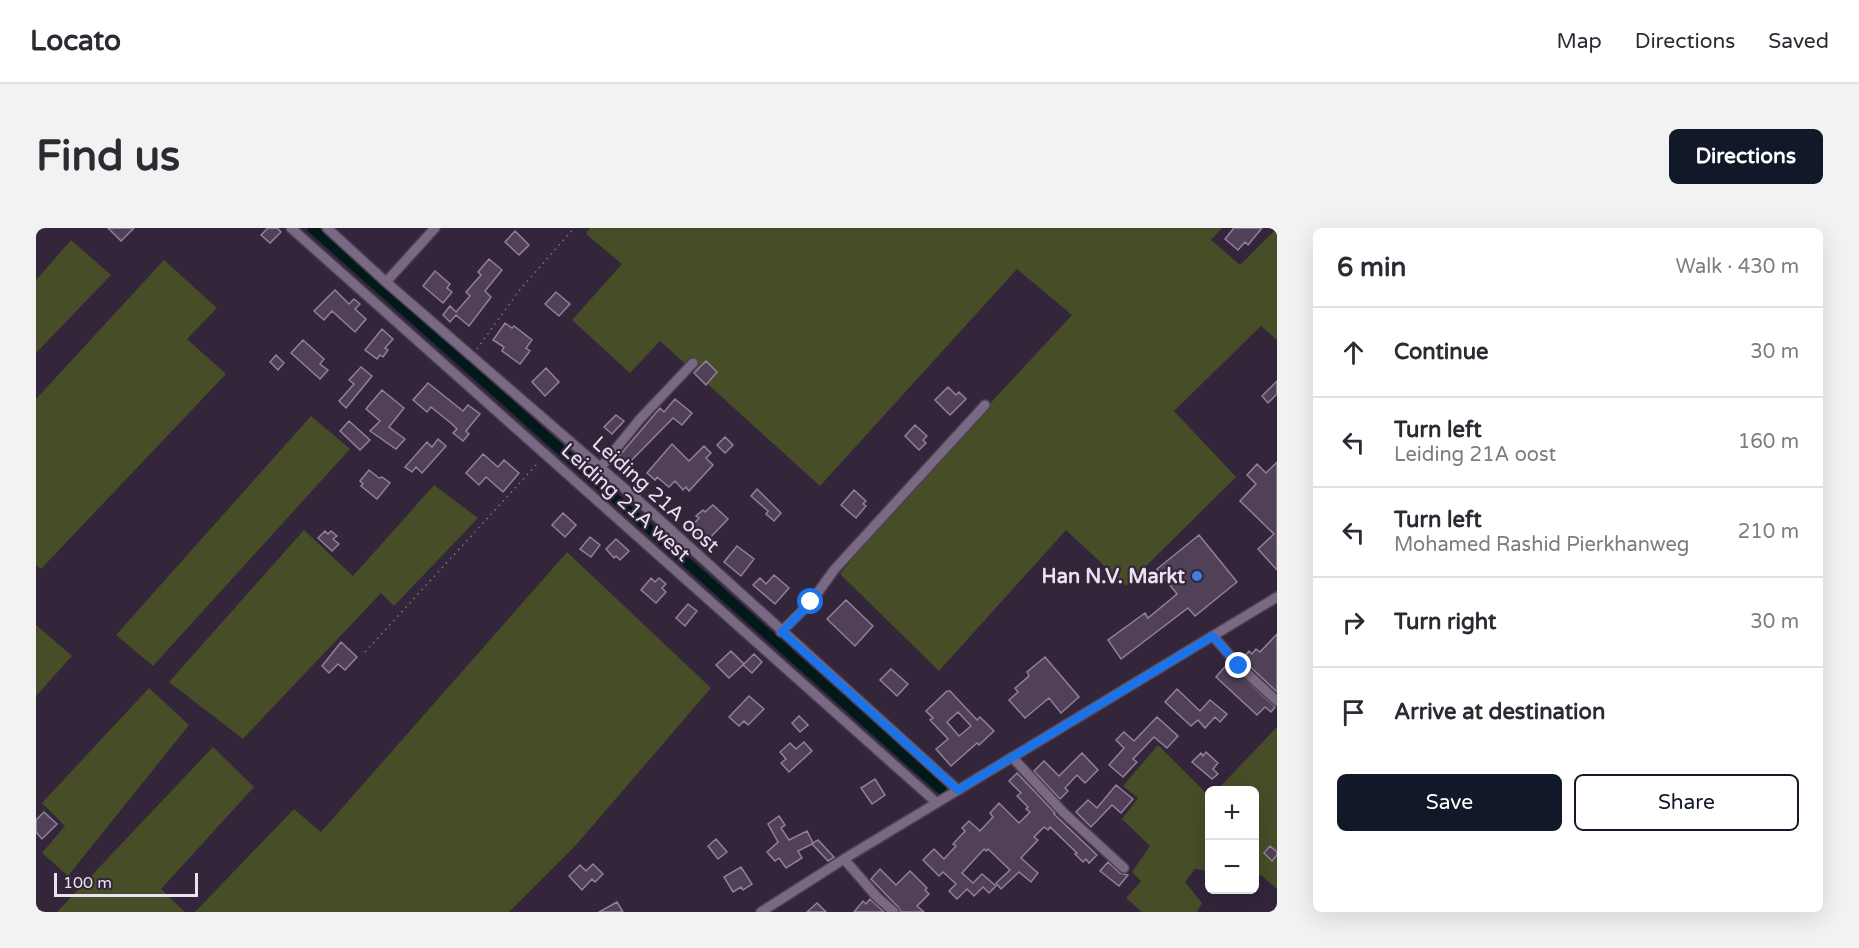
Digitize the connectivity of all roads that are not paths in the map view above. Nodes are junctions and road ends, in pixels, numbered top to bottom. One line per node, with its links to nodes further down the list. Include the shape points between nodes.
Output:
1 (291, 228): 14 (street, Leiding 21A west)
2 (327, 228): 4 (street, Leiding 21A oost)
3 (435, 228): 4 (street)
4 (386, 282): 7 (street, Leiding 21A oost)
5 (693, 363): 7 (street)
6 (985, 405): 9 (street)
7 (601, 468): 9 (street, Leiding 21A oost)
8 (1277, 597): 10 (street)
9 (782, 632): 13 (street, Leiding 21A oost)
10 (1213, 636): 11 (street); 12 (street)
11 (1277, 701)
12 (1012, 757): 13 (street); 16 (street, via 1064,813)
13 (958, 790): 14 (street)
14 (936, 803): 15 (street)
15 (844, 859): 17 (street); 18 (street)
16 (1124, 868)
17 (761, 912)
18 (894, 912)

